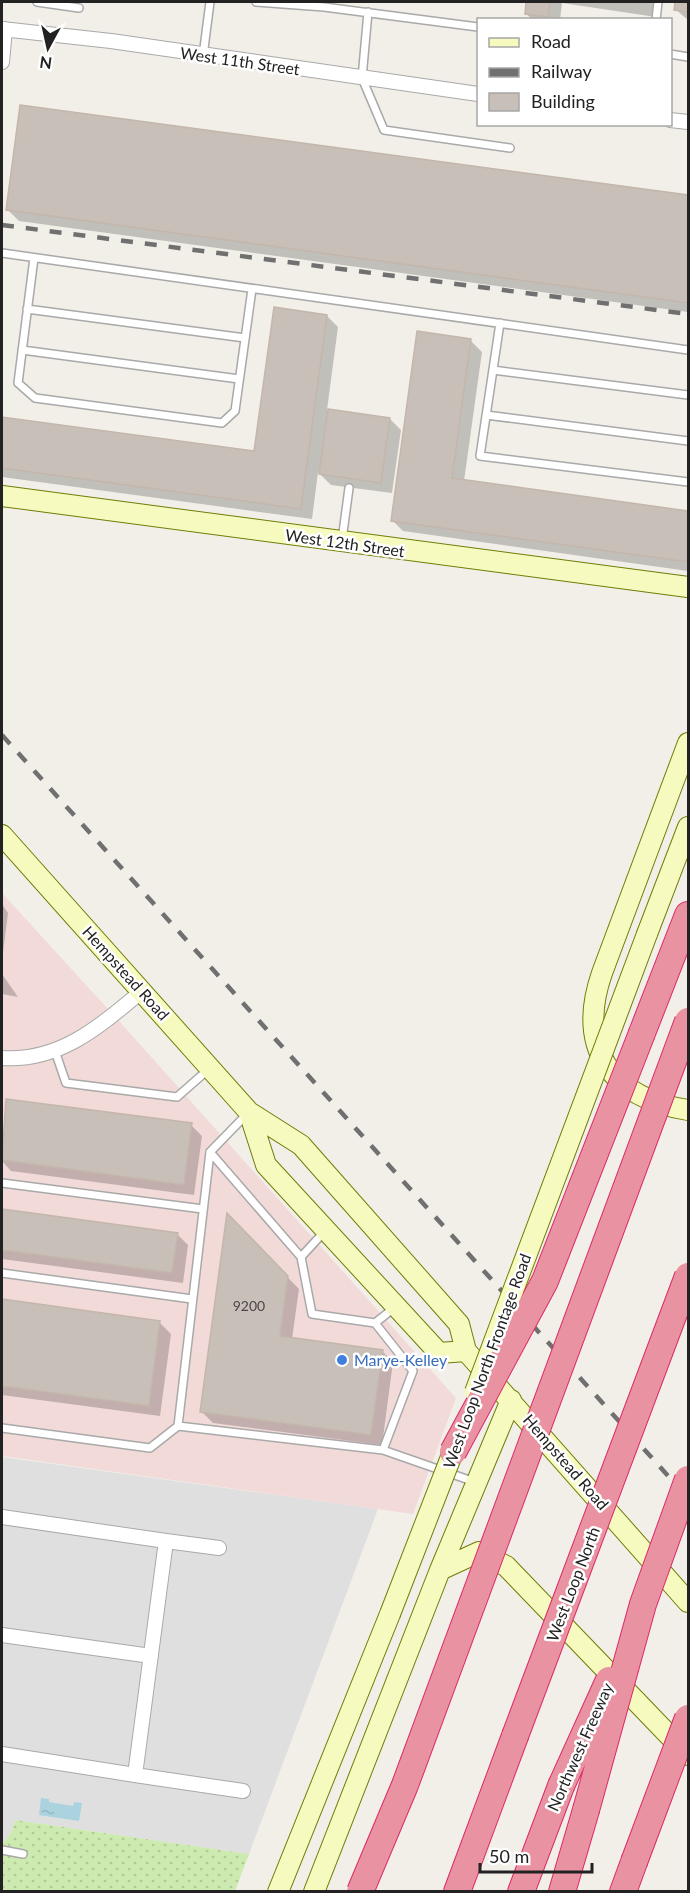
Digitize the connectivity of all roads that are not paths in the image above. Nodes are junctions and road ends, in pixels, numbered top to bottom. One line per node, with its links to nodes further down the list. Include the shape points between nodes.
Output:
1 (37, 2): 6 (lane)
2 (210, 2): 12 (lane)
3 (256, 2): 5 (lane)
4 (658, 2): 8 (lane)
5 (324, 4): 7 (lane)
6 (79, 8)
7 (368, 12): 9 (lane); 15 (lane)
8 (656, 18)
9 (477, 27)
10 (3, 29): 12 (street, West 11th Street); 14 (street)
11 (672, 54): 13 (lane)
12 (203, 56): 15 (street, West 11th Street)
13 (688, 57)
14 (2, 62)
15 (362, 78): 16 (street, West 11th Street); 19 (lane, via 384,130)
16 (477, 94)
17 (672, 120): 18 (street)
18 (688, 122)
19 (510, 148)
20 (2, 253): 21 (lane)
21 (34, 258): 22 (lane); 23 (lane)
22 (252, 288): 24 (lane); 25 (lane)
23 (27, 309): 25 (lane); 26 (lane)
24 (500, 323): 27 (lane); 28 (lane)
25 (245, 338): 29 (lane)
26 (22, 350): 29 (lane); 29 (lane, via 18,383 35,398 222,423 234,411)
27 (688, 350)
28 (493, 370): 30 (lane); 31 (lane)
29 (239, 379)
30 (688, 395)
31 (486, 415): 32 (lane); 33 (lane, via 480,456)
32 (688, 441)
33 (688, 482)
34 (349, 488): 36 (lane)
35 (2, 496): 36 (main road, West 12th Street)
36 (342, 543): 37 (main road, West 12th Street)
37 (688, 587)
38 (688, 743): 47 (main road, via 594,996 592,1019 600,1055 609,1071 633,1093 664,1106)
39 (688, 827): 64 (main road, West Loop North Frontage Road, bridge)
40 (2, 835): 42 (main road, Hempstead Road)
41 (688, 915): 64 (highway, bridge, via 545,1281)
42 (142, 991): 44 (street, via 89,1035); 46 (main road, Hempstead Road)
43 (688, 1022): 84 (highway, bridge, via 405,1785)
44 (55, 1051): 45 (street); 46 (lane, via 66,1083 177,1097)
45 (2, 1058)
46 (211, 1067): 48 (main road, Hempstead Road)
47 (688, 1110)
48 (249, 1112): 49 (lane); 52 (main road, Hempstead Road, via 266,1166); 59 (main road, Hempstead Road, via 301,1145 459,1324)
49 (210, 1152): 51 (lane); 53 (lane)
50 (2, 1183): 51 (lane)
51 (203, 1209): 56 (lane)
52 (326, 1230): 53 (lane); 57 (main road, Hempstead Road)
53 (301, 1257): 58 (lane, via 312,1314)
54 (2, 1273): 56 (lane)
55 (688, 1276): 85 (highway, West Loop North, bridge)
56 (192, 1299): 61 (lane)
57 (396, 1306): 58 (lane); 59 (main road, Hempstead Road, via 439,1353)
58 (375, 1323): 63 (lane, via 413,1371)
59 (466, 1350): 60 (main road, Hempstead Road)
60 (511, 1400): 66 (main road); 71 (main road, Hempstead Road)
61 (178, 1426): 62 (lane, via 150,1448); 63 (lane)
62 (2, 1428)
63 (383, 1450): 66 (lane)
64 (453, 1452): 82 (main road, West Loop North Frontage Road, bridge)
65 (688, 1479): 72 (highway, bridge)
66 (476, 1483): 70 (main road)
67 (2, 1517): 68 (street)
68 (166, 1541): 69 (street); 74 (street)
69 (219, 1548)
70 (440, 1570): 77 (main road, via 479,1552 506,1566); 83 (main road)
71 (688, 1602)
72 (643, 1604): 86 (highway, Northwest Freeway, bridge, via 561,1786); 87 (highway, bridge)
73 (2, 1635): 74 (street)
74 (151, 1656): 78 (street)
75 (688, 1718): 88 (highway, bridge)
76 (2, 1754): 78 (street)
77 (688, 1755)
78 (135, 1775): 79 (street)
79 (243, 1791)
80 (2, 1850): 81 (lane)
81 (23, 1854)
82 (278, 1892)
83 (314, 1892)
84 (360, 1892)
85 (457, 1892)
86 (521, 1892)
87 (562, 1892)
88 (622, 1892)

